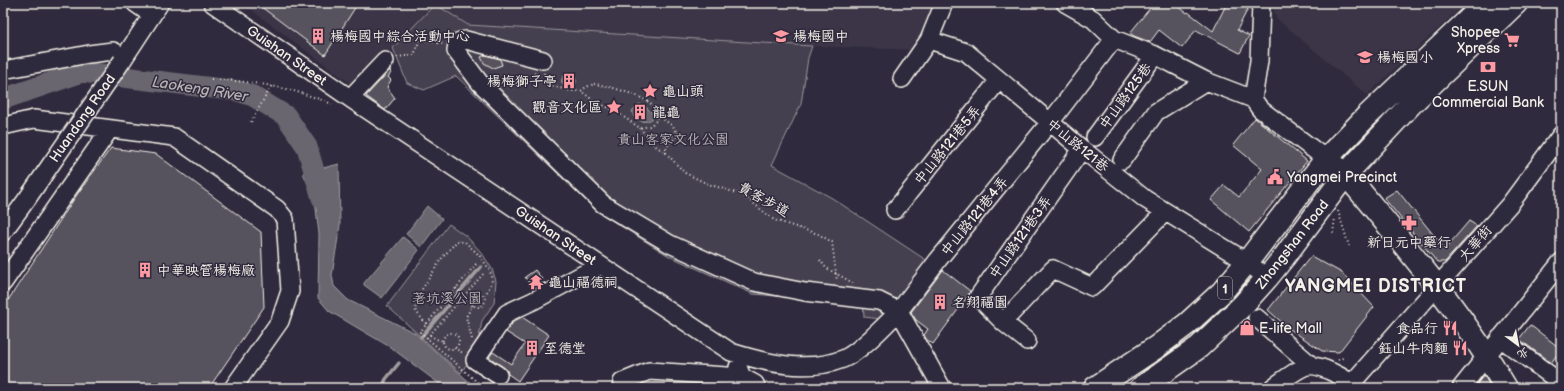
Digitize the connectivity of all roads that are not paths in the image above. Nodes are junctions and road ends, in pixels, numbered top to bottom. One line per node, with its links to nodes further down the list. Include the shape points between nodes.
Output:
1 (135, 3): 8 (street)
2 (212, 3): 19 (street, Guishan Street)
3 (944, 3): 10 (street)
4 (1065, 3): 9 (street, 中山路125巷, via 1094,19)
5 (1261, 3): 20 (street, via 1259,61)
6 (1486, 3): 27 (main road, Zhongshan Road / 1, via 1366,116)
7 (1516, 3): 29 (main road, Zhongshan Road / 1, via 1412,103)
8 (156, 9): 12 (street, Huandong Road)
9 (1114, 39): 11 (street, 中山路125巷); 21 (street)
10 (929, 40): 16 (street); 17 (street, 中山路121巷, via 966,52)
11 (1155, 55): 18 (street, 中山路125巷); 25 (street, 中山路125巷)
12 (123, 59): 15 (street, via 113,51 101,52); 32 (street, Huandong Road, bridge)
13 (543, 60): 39 (street, via 466,40 457,44 456,51 480,83 603,204 670,244 754,282 805,292 879,301)
14 (385, 61): 19 (street)
15 (3, 70)
16 (902, 79)
17 (999, 80): 21 (street, 中山路121巷); 30 (street, 中山路121巷5弄)
18 (1206, 81): 20 (street, 中山路125巷); 28 (street, via 1156,112)
19 (350, 98): 35 (street, Guishan Street)
20 (1253, 99): 27 (street, 中山路125巷, via 1260,109)
21 (1052, 119): 26 (street, 中山路121巷); 39 (street, 中山路121巷4弄)
22 (3, 126): 23 (street, via 34,119)
23 (110, 128): 37 (street); 53 (street, via 174,137 277,208 285,219 290,291 280,321)
24 (1561, 135): 38 (street, 大華街, via 1510,204)
25 (1095, 137)
26 (1082, 149): 31 (street, 中山路121巷); 41 (street, 中山路121巷3弄, via 978,297)
27 (1326, 159): 29 (main road); 33 (main road, Zhongshan Road / 1)
28 (1122, 160)
29 (1346, 174): 36 (main road, Zhongshan Road / 1); 38 (main road)
30 (895, 210)
31 (1165, 212): 33 (street, 中山路121巷); 41 (street, via 1092,287 1053,269)
32 (3, 232)
33 (1247, 262): 36 (street, 中山路121巷); 51 (main road, Zhongshan Road / 1, via 1222,292 1187,324)
34 (1561, 262): 42 (street)
35 (600, 265): 44 (street, Guishan Street); 47 (street, via 533,302 507,313 475,360)
36 (1267, 278): 56 (main road, Zhongshan Road / 1, via 1199,347)
37 (3, 283)
38 (1438, 286): 45 (main road); 52 (street, 大華街)
39 (899, 311): 44 (street, Guishan Street, via 866,342 843,359 813,365 796,365 757,360); 55 (street)
40 (1257, 318): 46 (street)
41 (1003, 322): 43 (street)
42 (1500, 338): 45 (street); 50 (street)
43 (1027, 341)
44 (731, 352): 48 (street)
45 (1487, 354): 58 (street); 59 (main road)
46 (1310, 366): 52 (street, via 1322,367); 57 (street, via 1304,367)
47 (498, 375)
48 (742, 377): 49 (street, via 649,371); 54 (street, via 755,384)
49 (622, 382)
50 (1561, 383)
51 (1110, 384)
52 (1354, 385)
53 (233, 388)
54 (757, 388)
55 (942, 388)
56 (1141, 388)
57 (1272, 388)
58 (1461, 388)
59 (1506, 388)

